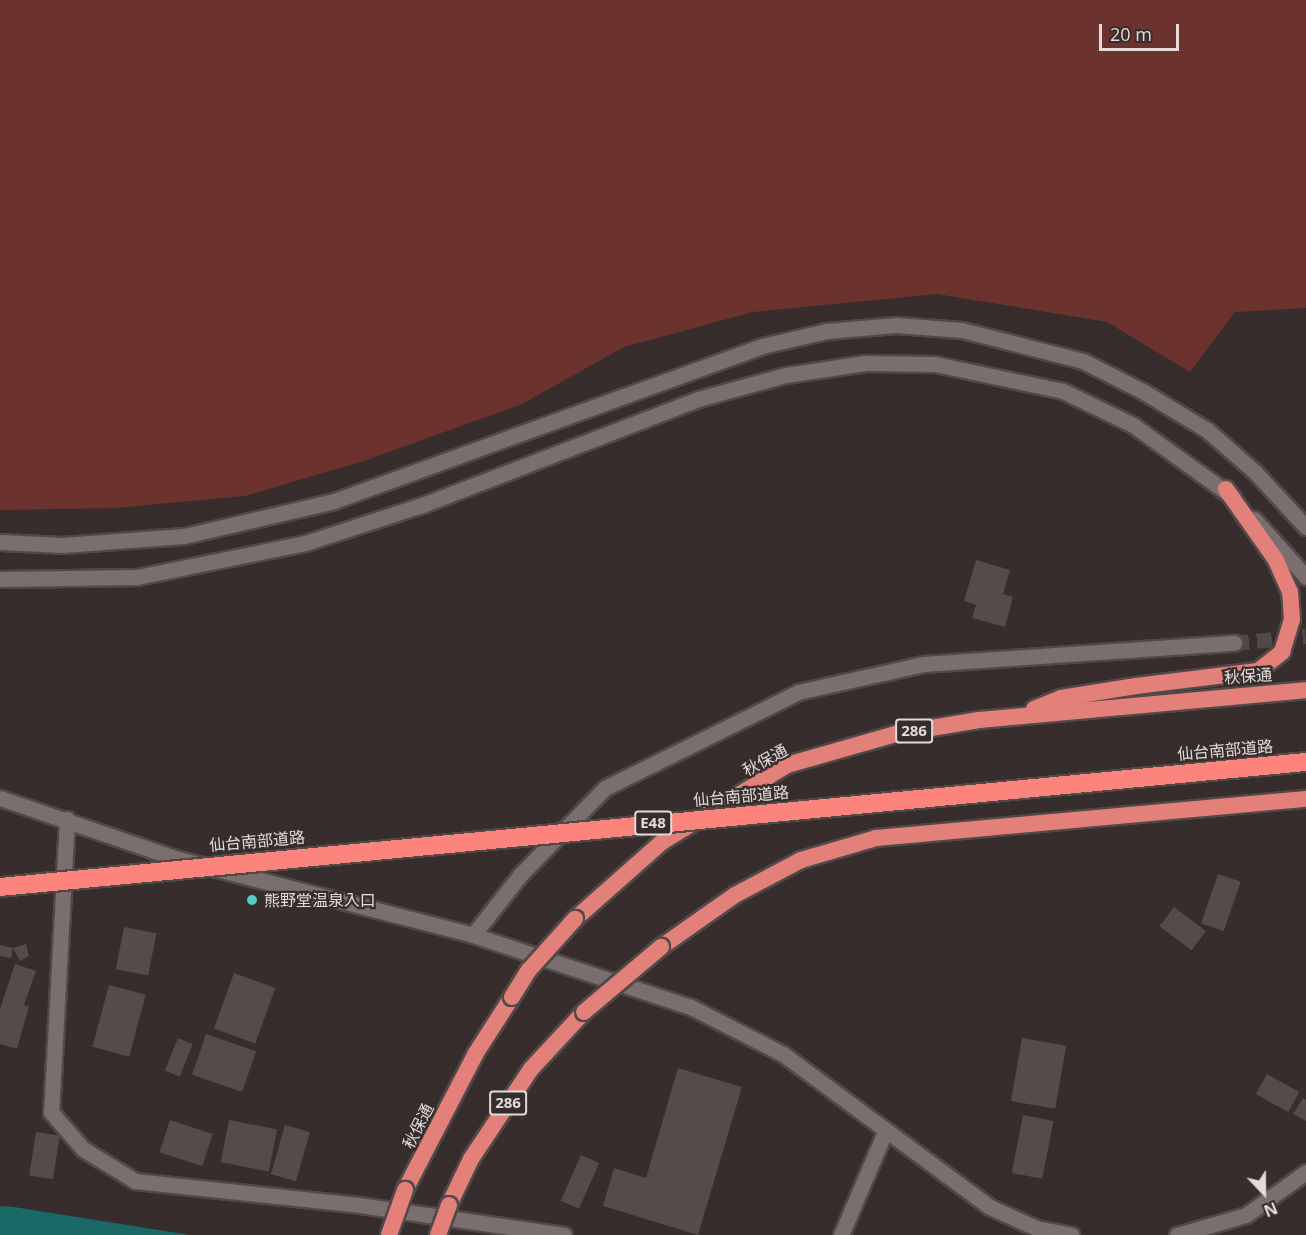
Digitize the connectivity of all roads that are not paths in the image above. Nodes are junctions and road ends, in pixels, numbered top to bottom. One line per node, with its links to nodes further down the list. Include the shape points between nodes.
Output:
1 (1226, 489): 4 (street); 5 (street, via 1133,425 1063,391 935,364 866,363 786,375 698,399 422,505 304,543 137,577); 8 (highway, via 1276,560 1290,592 1292,619 1282,652 1258,671 1061,698)
2 (1306, 528): 3 (street, via 1255,472 1207,430 1103,371 1028,345 962,330 896,325 827,331 762,346 334,501 184,536 63,545)
3 (0, 542)
4 (1306, 577)
5 (0, 579)
6 (1234, 643): 14 (street, via 923,664 798,692 605,788 521,874)
7 (1306, 690): 8 (highway, 秋保通 / 286)
8 (1014, 717): 17 (highway, 秋保通 / 286, bridge, via 896,734 787,765 662,842 575,919 528,970 476,1053 405,1190)
9 (1306, 762): 13 (highway, 仙台南部道路 / E48, bridge)
10 (0, 798): 12 (street)
11 (1306, 799): 18 (highway, 286, bridge, via 876,838 801,860 735,896 661,947 584,1012 531,1069 471,1159)
12 (66, 819): 14 (street, via 178,859); 19 (street, via 51,1112 83,1149 135,1181 360,1205)
13 (0, 887)
14 (473, 935): 15 (street, via 691,1007 783,1054)
15 (885, 1132): 20 (street); 21 (street, via 990,1207 1036,1228)
16 (1306, 1172): 22 (street, via 1246,1215)
17 (389, 1235)
18 (438, 1235)
19 (564, 1235)
20 (841, 1235)
21 (1071, 1235)
22 (1177, 1235)

